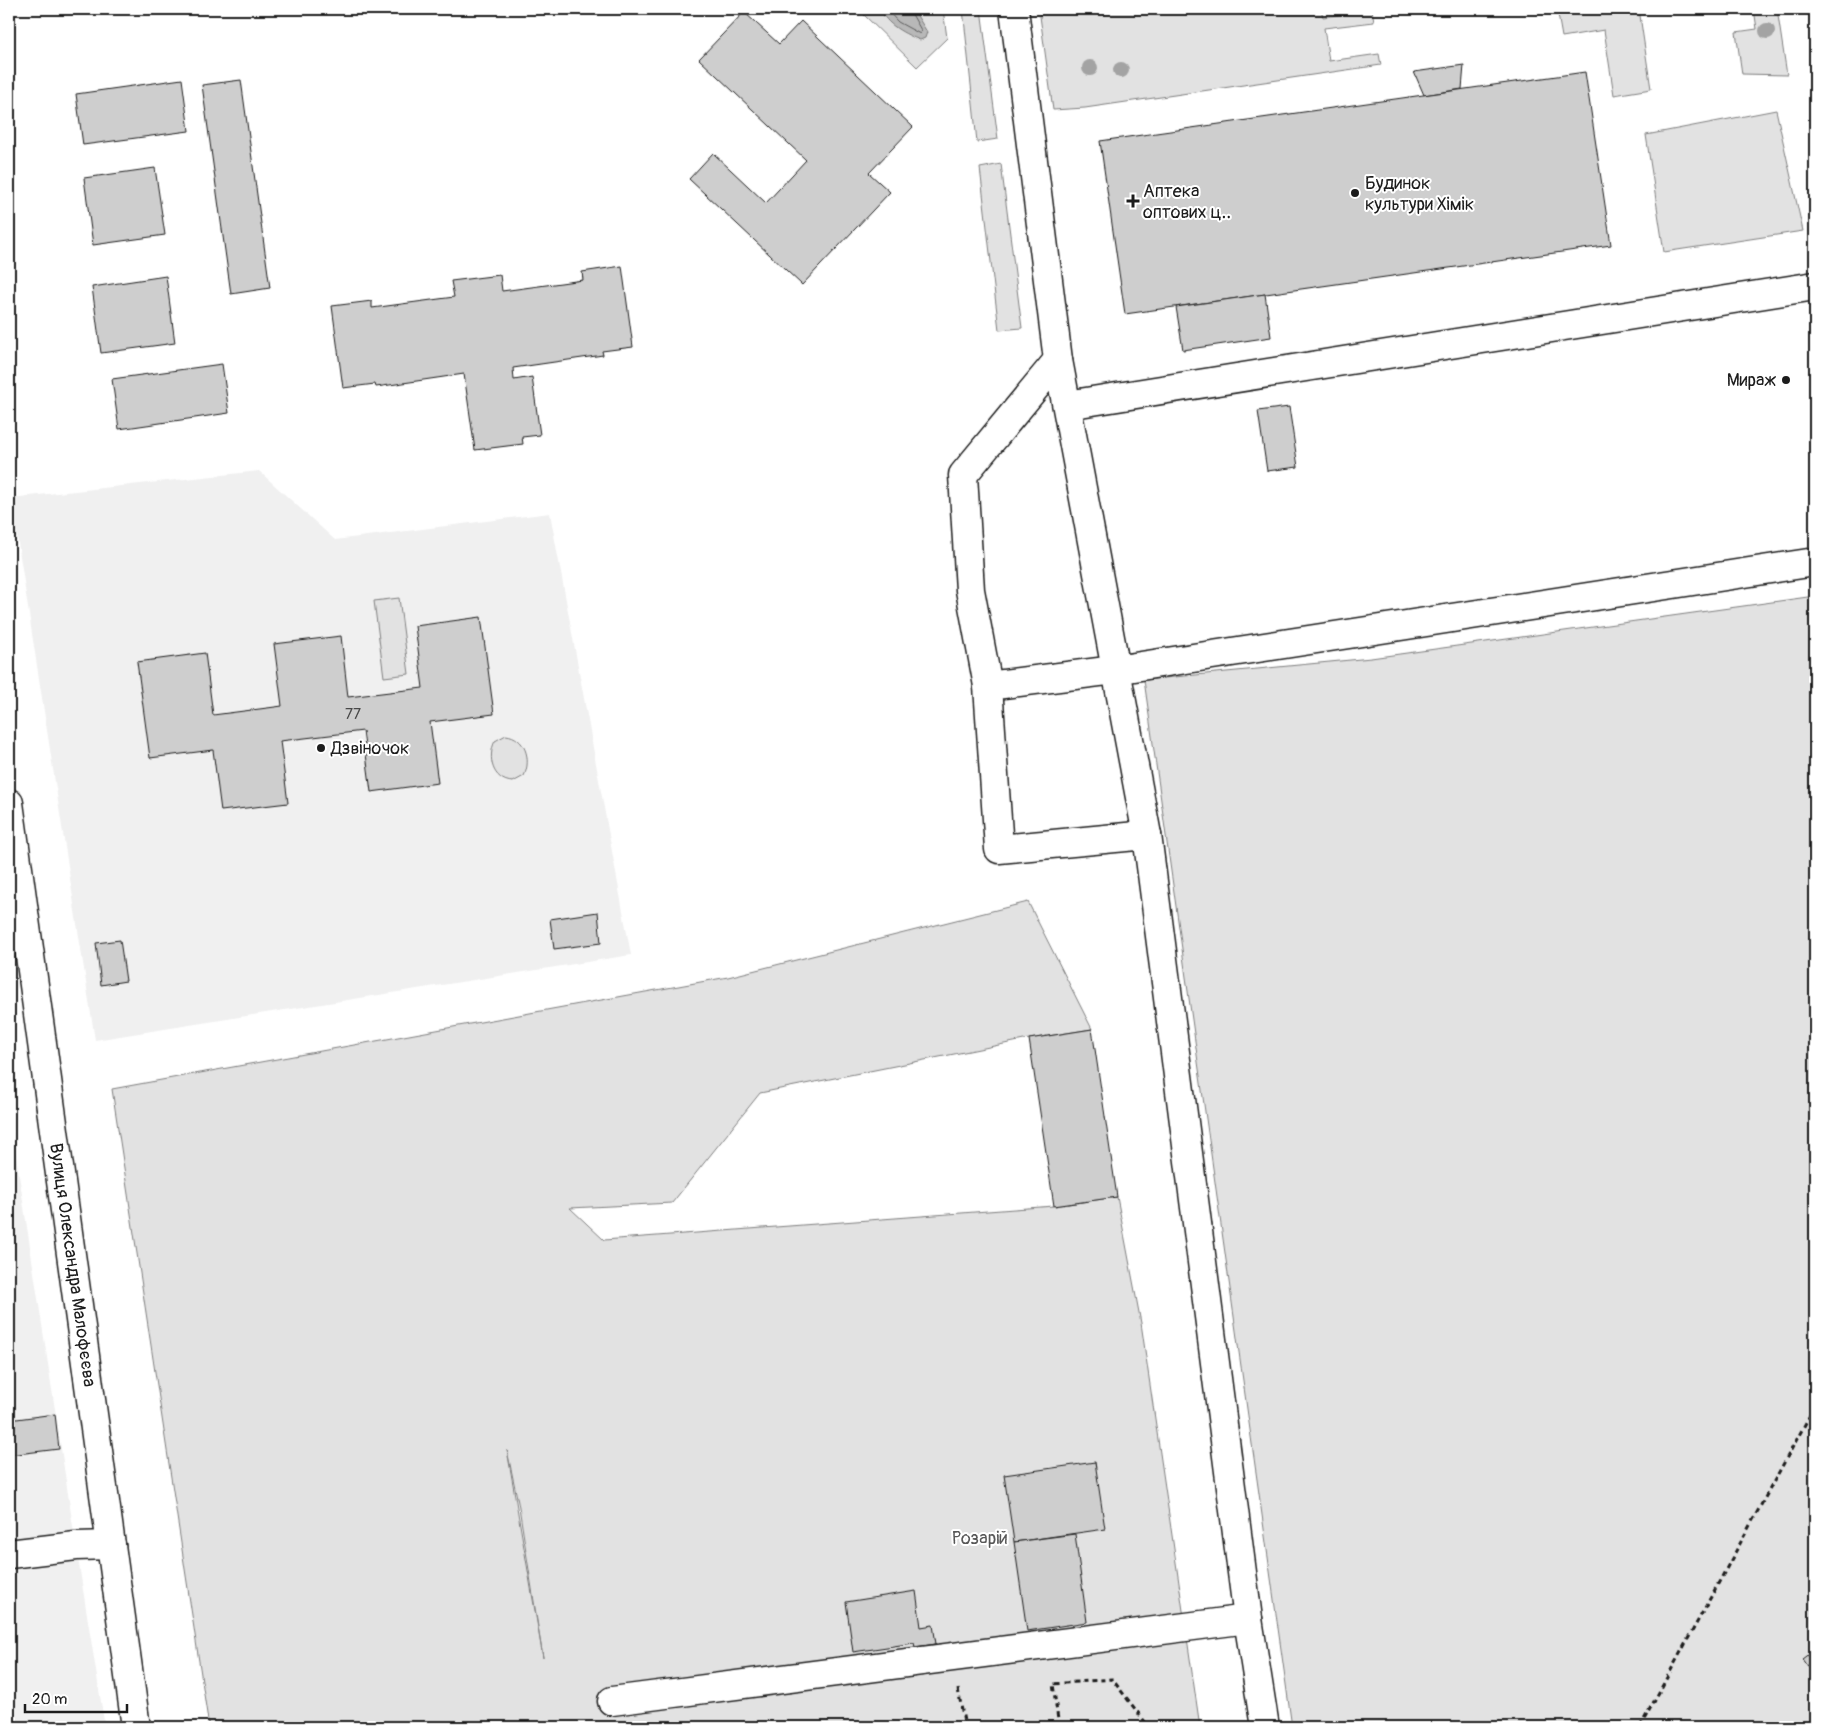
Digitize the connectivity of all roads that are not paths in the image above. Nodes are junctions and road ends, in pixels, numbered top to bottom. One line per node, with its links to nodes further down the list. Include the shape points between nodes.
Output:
1 (1014, 9): 3 (street)
2 (1815, 286): 4 (street)
3 (1058, 360): 4 (street); 7 (street, via 963,474 970,590)
4 (1067, 406): 6 (street)
5 (1815, 562): 6 (street)
6 (1116, 670): 7 (street); 9 (street)
7 (988, 686): 9 (street, via 999,849)
8 (9, 803): 10 (street, Вулиця Олександра Малофєєва)
9 (1147, 835): 12 (street)
10 (111, 1545): 11 (street); 14 (street, Вулиця Олександра Малофєєва)
11 (9, 1554)
12 (1248, 1619): 13 (street); 15 (street)
13 (612, 1700)
14 (136, 1727)
15 (1265, 1727)

